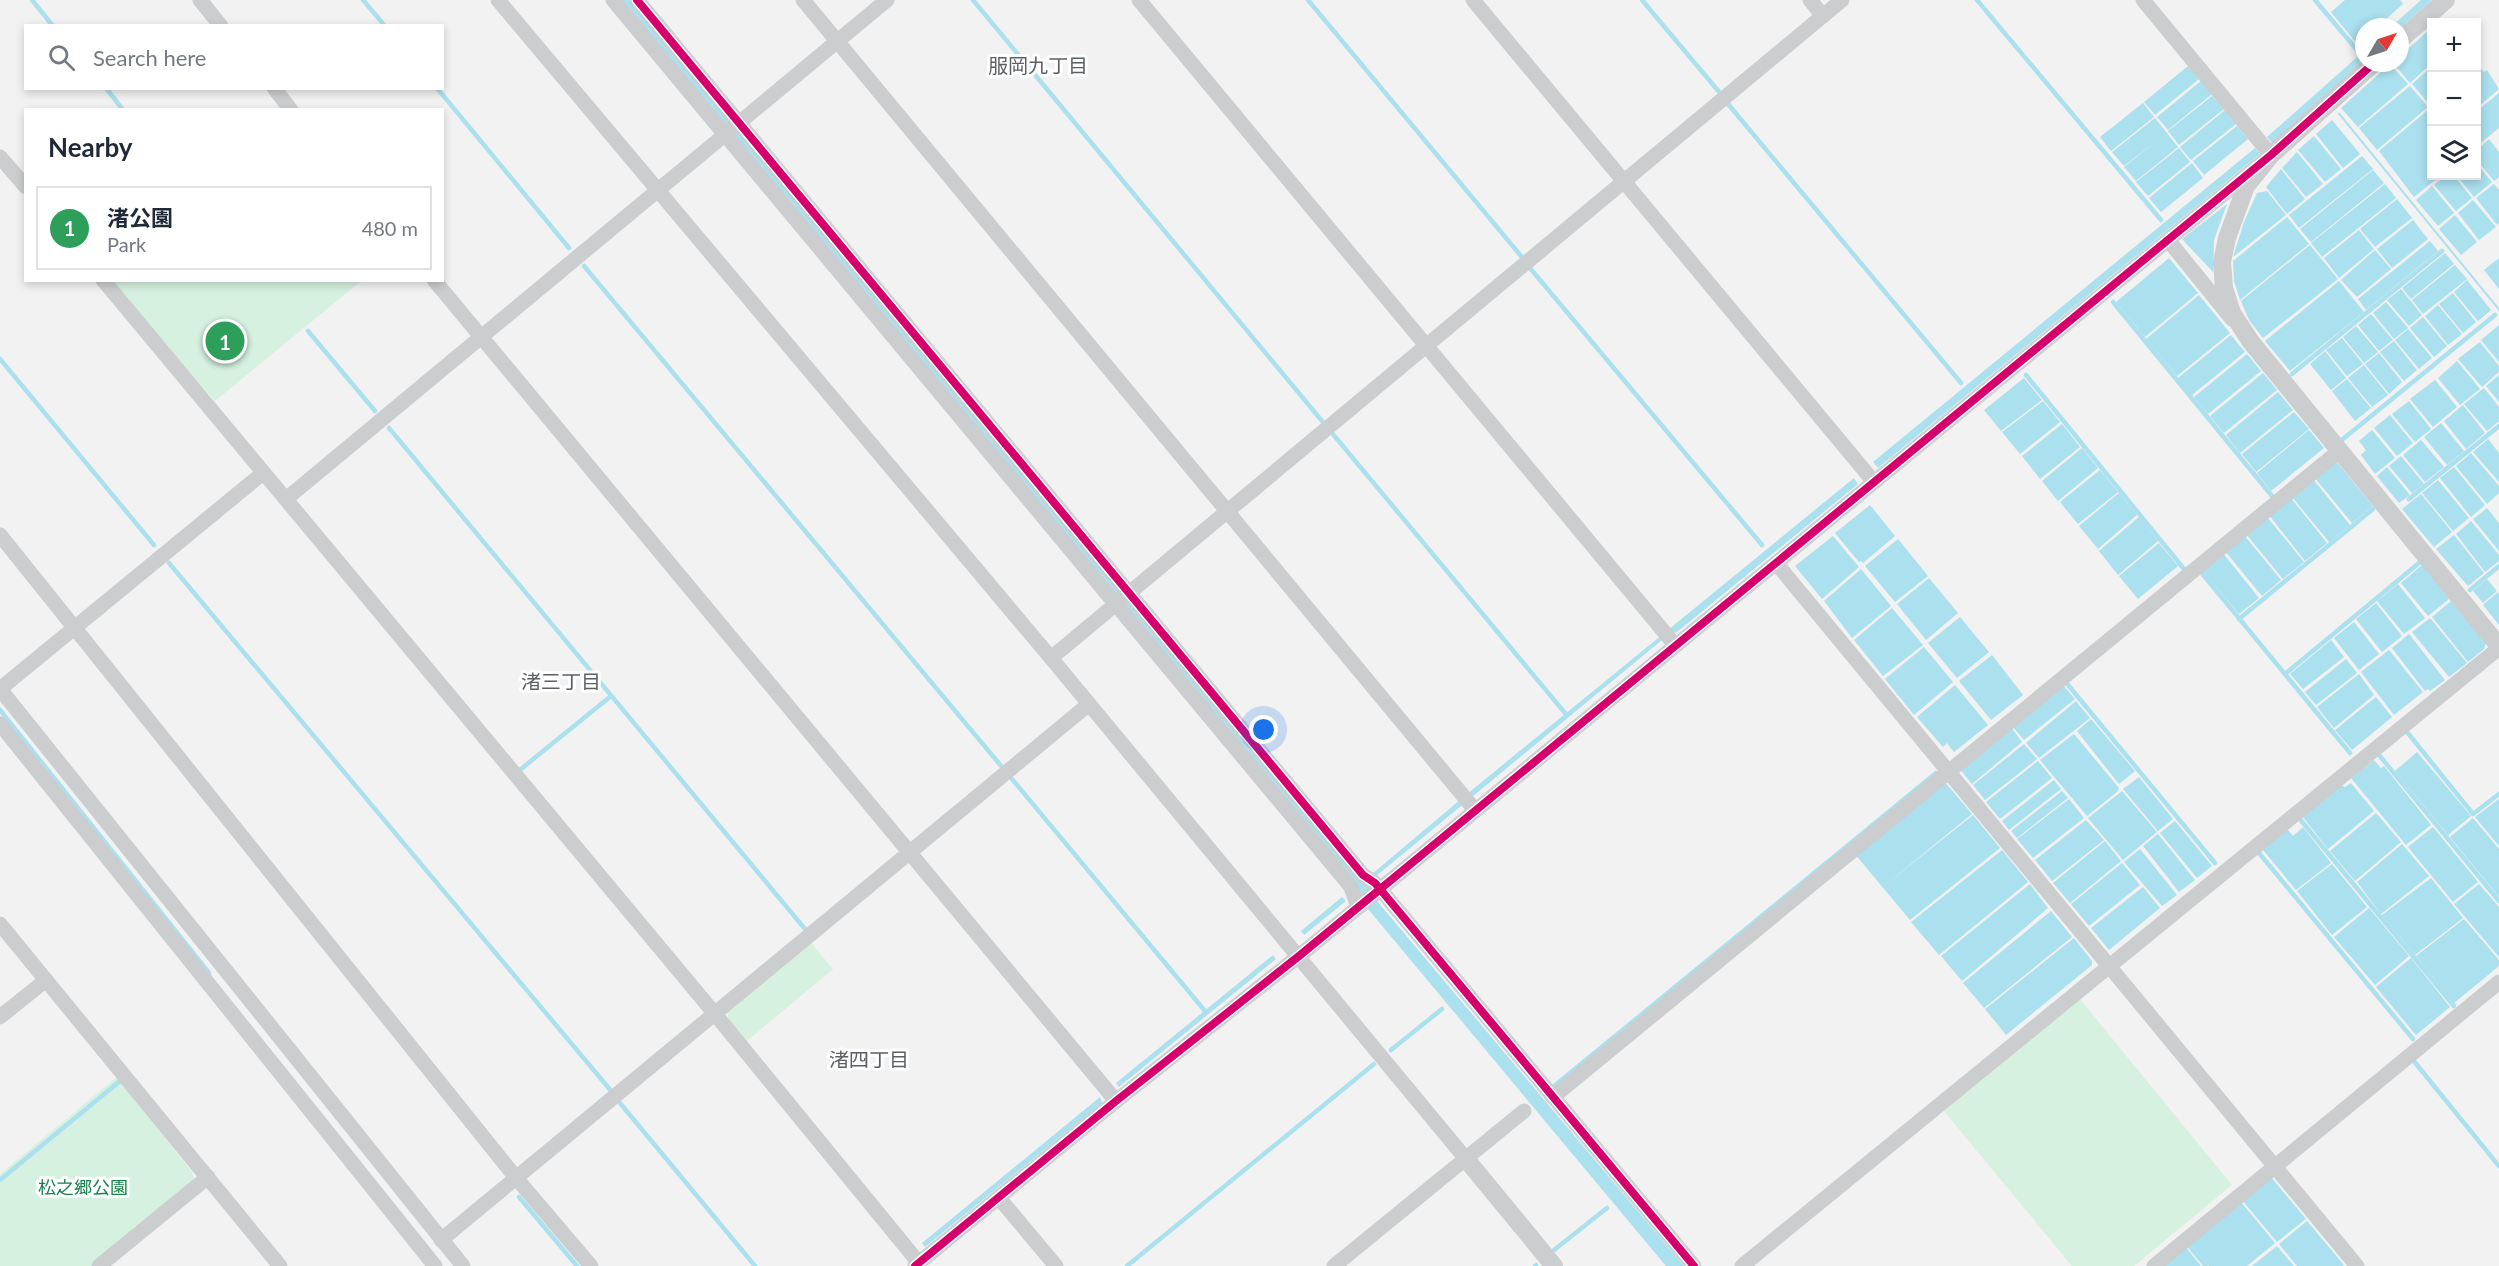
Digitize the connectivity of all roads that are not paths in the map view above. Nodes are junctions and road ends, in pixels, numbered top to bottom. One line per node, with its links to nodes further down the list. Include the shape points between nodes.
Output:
1 (200, 0): 14 (street)
2 (498, 0): 26 (street)
3 (613, 0): 21 (street)
4 (637, 0): 20 (street)
5 (803, 0): 16 (street)
6 (887, 0): 16 (street)
7 (1139, 0): 32 (street)
8 (1473, 0): 24 (street)
9 (1810, 0): 13 (street)
10 (1842, 0): 13 (street)
11 (2143, 0): 22 (street)
12 (2446, 0): 15 (street)
13 (1823, 16): 24 (street)
14 (219, 24)
15 (2409, 32)
16 (837, 41): 20 (street); 37 (street)
17 (2364, 72): 22 (street)
18 (276, 90): 19 (street)
19 (289, 108)
20 (739, 123): 21 (street); 40 (street)
21 (725, 135): 26 (street); 41 (street)
22 (2271, 155): 27 (street); 31 (street, via 2247,186 2226,238 2222,262 2224,288 2232,313)
23 (0, 157): 25 (street)
24 (1625, 180): 32 (street); 35 (street)
25 (24, 185)
26 (656, 190): 30 (street); 45 (street)
27 (2168, 240): 31 (street); 35 (street)
28 (105, 282): 34 (street)
29 (436, 282): 30 (street)
30 (481, 337): 36 (street); 51 (street)
31 (2251, 342): 33 (street)
32 (1426, 345): 37 (street); 43 (street)
33 (2339, 451): 44 (street); 49 (street)
34 (263, 473): 36 (street); 42 (street)
35 (1874, 482): 39 (street)
36 (286, 499): 59 (street)
37 (1228, 512): 40 (street); 50 (street)
38 (0, 535): 42 (street)
39 (1776, 563): 43 (street); 49 (street)
40 (1128, 592): 41 (street); 52 (street)
41 (1115, 604): 45 (street); 53 (street, via 1351,887)
42 (74, 628): 46 (street); 67 (street)
43 (1669, 638): 50 (street)
44 (2499, 647): 56 (street)
45 (1051, 658): 47 (street)
46 (0, 689): 69 (street)
47 (1089, 704): 51 (street); 55 (street)
48 (0, 724): 73 (street)
49 (1948, 772): 56 (street); 61 (street)
50 (1469, 802): 52 (street)
51 (911, 853): 59 (street); 62 (street)
52 (1372, 882): 53 (street); 61 (street)
53 (1359, 905): 55 (street)
54 (0, 924): 57 (street)
55 (1299, 956): 62 (street); 64 (street)
56 (2110, 967): 65 (street); 80 (street)
57 (46, 980): 60 (street); 66 (street)
58 (2499, 982): 65 (street)
59 (715, 1014): 67 (street); 70 (street)
60 (0, 1017)
61 (1553, 1097): 79 (street)
62 (1116, 1101): 68 (street)
63 (1524, 1111): 64 (street)
64 (1466, 1159): 77 (street); 78 (street)
65 (2275, 1167): 81 (street); 82 (street)
66 (208, 1177): 71 (street); 72 (street)
67 (517, 1179): 69 (street); 75 (street)
68 (999, 1198): 70 (street); 76 (street)
69 (441, 1240): 74 (street)
70 (917, 1265)
71 (99, 1266)
72 (280, 1266)
73 (435, 1266)
74 (462, 1266)
75 (591, 1266)
76 (1056, 1266)
77 (1334, 1266)
78 (1554, 1266)
79 (1694, 1266)
80 (1742, 1266)
81 (2154, 1266)
82 (2357, 1266)

